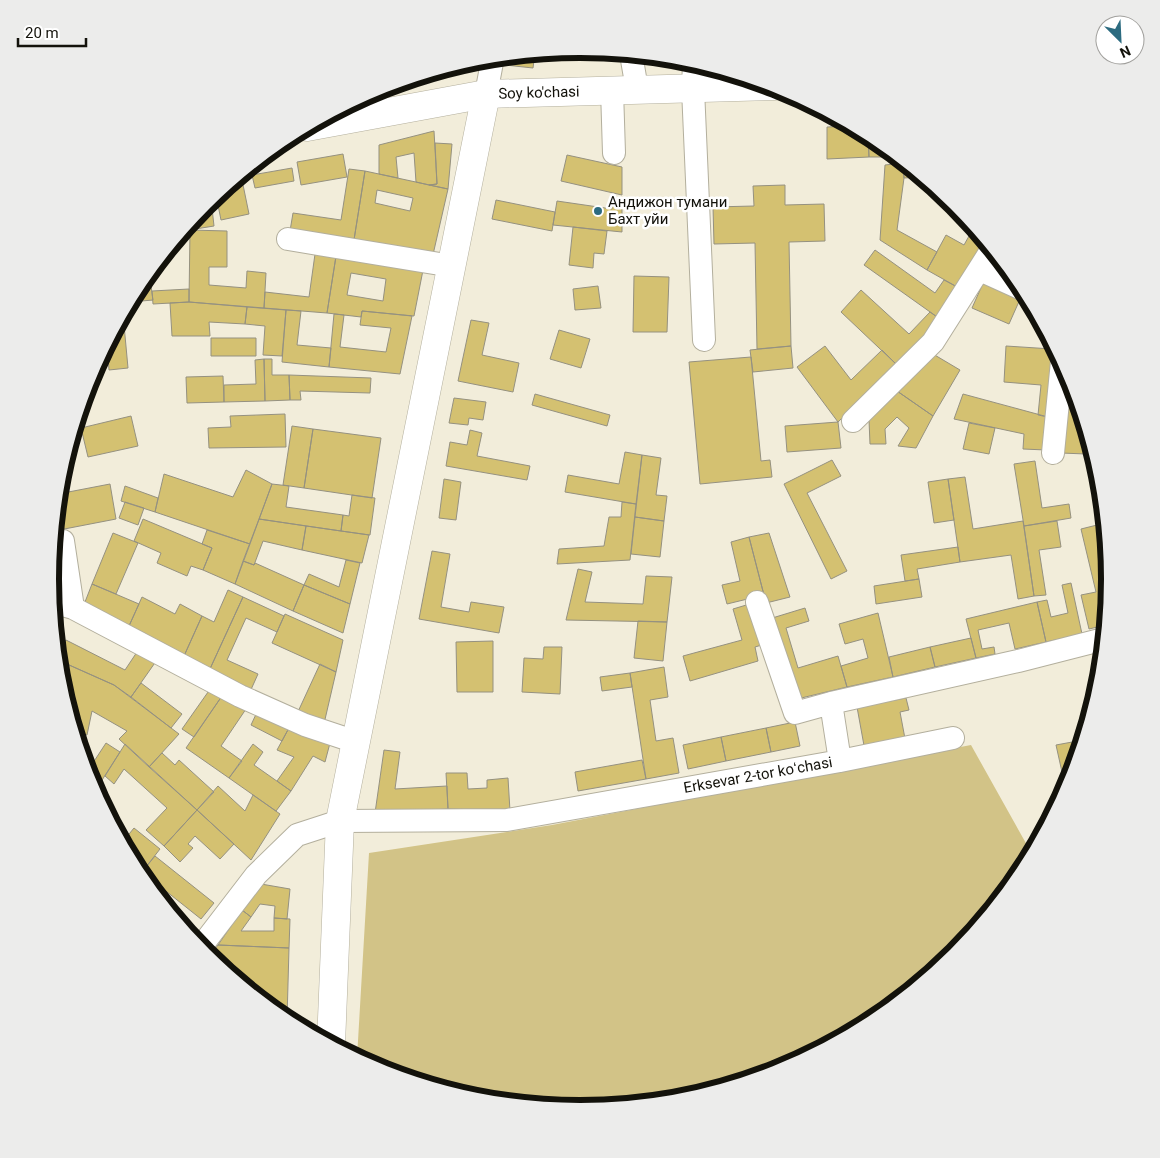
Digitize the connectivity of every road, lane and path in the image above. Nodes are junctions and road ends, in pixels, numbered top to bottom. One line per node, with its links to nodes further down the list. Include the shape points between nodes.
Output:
1 (630, 60): 6 (street)
2 (491, 66): 7 (street)
3 (694, 70): 5 (street)
4 (753, 87): 5 (main road, Soy ko'chasi)
5 (693, 89): 6 (main road, Soy ko'chasi); 15 (street)
6 (625, 90): 7 (main road, Soy ko'chasi); 9 (street)
7 (486, 94): 8 (main road, Soy ko'chasi); 12 (main road)
8 (328, 122)
9 (614, 153)
10 (288, 239): 12 (street)
11 (988, 255): 13 (street)
12 (452, 266): 25 (main road)
13 (980, 270): 14 (street); 17 (street, via 933,342)
14 (1010, 284)
15 (704, 340)
16 (1061, 376): 18 (street)
17 (853, 421)
18 (1053, 453)
19 (63, 541): 21 (street)
20 (757, 602): 23 (street, via 795,713)
21 (62, 605): 25 (street, via 240,696 305,725)
22 (1098, 641): 23 (street)
23 (831, 703): 26 (street, Erksevar 2-tor koʻchasi)
24 (954, 738): 26 (street)
25 (356, 742): 27 (main road)
26 (840, 761): 27 (street, Erksevar 2-tor koʻchasi, via 507,820)
27 (340, 821): 28 (street, Erksevar 2-tor koʻchasi, via 298,835 256,875); 29 (main road)
28 (205, 941)
29 (331, 1038)

